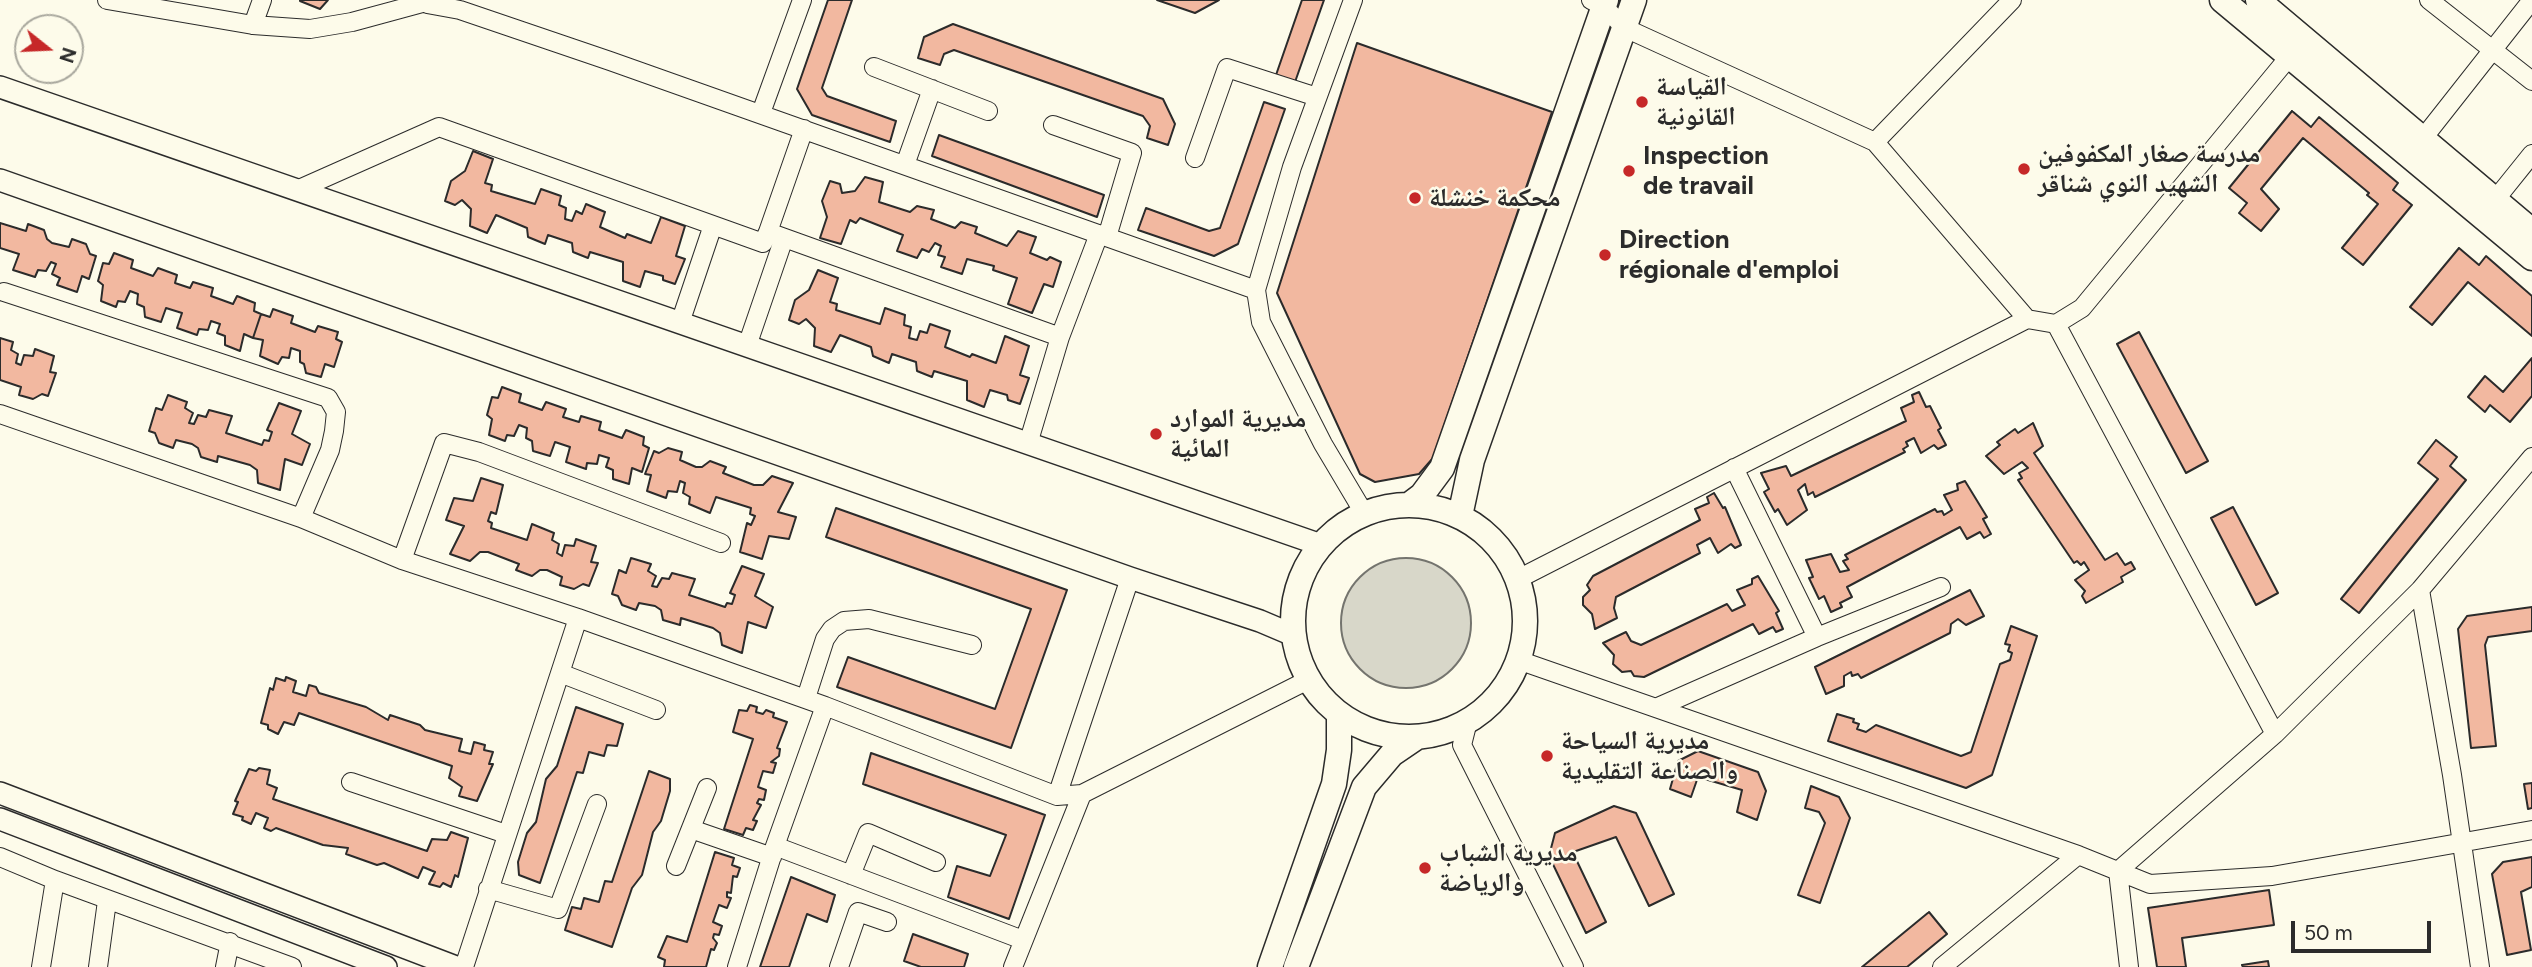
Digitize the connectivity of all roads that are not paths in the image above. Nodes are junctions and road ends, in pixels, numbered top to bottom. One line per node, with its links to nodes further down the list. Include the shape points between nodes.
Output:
1 (107, 0): 13 (street)
2 (262, 0): 13 (street)
3 (802, 0): 23 (street)
4 (1353, 0): 21 (street)
5 (1634, 0): 14 (main road)
6 (2012, 0): 26 (street)
7 (2222, 0): 16 (main road)
8 (2258, 0): 27 (main road)
9 (2429, 0): 15 (street)
10 (2532, 0): 15 (street)
11 (430, 2): 13 (street, via 310,29); 23 (street)
12 (1600, 2): 14 (street); 49 (main road, via 1443,468)
13 (253, 25)
14 (1625, 28): 26 (street); 51 (main road, via 1472,460)
15 (2491, 49): 18 (street); 27 (street)
16 (2289, 57): 27 (main road); 42 (street, via 2093,298)
17 (874, 67): 20 (street)
18 (2532, 81)
19 (0, 87): 32 (street)
20 (932, 89): 22 (street); 30 (street)
21 (1317, 97): 29 (street, via 1227,68); 38 (street)
22 (988, 111)
23 (761, 113): 25 (street)
24 (1053, 125): 35 (street, via 1132,153)
25 (804, 128): 30 (street); 36 (street)
26 (1875, 142): 40 (street)
27 (2416, 147): 33 (main road); 37 (main road)
28 (2532, 154): 33 (street)
29 (1195, 158)
30 (905, 165): 35 (street)
31 (0, 180): 56 (street)
32 (297, 190): 34 (street, via 439,127); 41 (street)
33 (2495, 200): 37 (main road)
34 (713, 225): 36 (street); 41 (street)
35 (1103, 236): 38 (street); 43 (street)
36 (774, 241): 43 (street); 44 (street)
37 (2530, 246)
38 (1256, 290): 50 (street, via 1261,322)
39 (4, 292): 52 (street, via 328,398 336,412 330,450)
40 (2027, 319): 42 (street); 48 (street)
41 (680, 323): 44 (street)
42 (2056, 324): 73 (street)
43 (1060, 337): 46 (street)
44 (747, 346): 46 (street)
45 (0, 415): 52 (street)
46 (1028, 444): 54 (street)
47 (2532, 457): 59 (street)
48 (1734, 468): 57 (street); 62 (street)
49 (1410, 504): 50 (main road); 51 (main road)
50 (1364, 513): 54 (main road)
51 (1460, 516): 57 (main road, via 1495,542)
52 (301, 518): 55 (street)
53 (722, 543): 55 (street, via 444,443)
54 (1321, 545): 61 (main road, via 1303,572 1294,603)
55 (402, 560): 60 (street)
56 (1130, 578): 61 (street); 79 (street)
57 (1518, 579): 64 (main road, via 1524,620)
58 (1941, 587): 62 (street)
59 (2420, 590): 73 (street); 85 (street)
60 (578, 618): 65 (street); 67 (street)
61 (1293, 635): 66 (main road)
62 (1817, 637): 69 (street)
63 (972, 645): 67 (street, via 869,619 845,621 825,639)
64 (1518, 660): 69 (street); 72 (main road, via 1489,705)
65 (560, 673): 70 (street); 84 (street)
66 (1308, 680): 71 (main road); 78 (street)
67 (806, 698): 68 (street)
68 (825, 706): 79 (street); 86 (street)
69 (1658, 707): 87 (street)
70 (656, 710)
71 (1339, 715): 74 (main road, via 1387,736); 109 (main road, via 1334,784)
72 (1468, 721): 74 (main road); 111 (street, via 1462,746)
73 (2275, 734): 91 (street)
74 (1417, 737): 110 (main road, via 1392,754 1364,787)
75 (351, 782): 84 (street)
76 (707, 788): 82 (street)
77 (0, 793): 104 (street)
78 (1082, 794): 79 (street); 97 (street)
79 (1057, 796)
80 (597, 804): 94 (street, via 558,909)
81 (0, 819): 103 (street)
82 (691, 829): 86 (street); 90 (street)
83 (2532, 830): 85 (street)
84 (506, 834): 94 (street)
85 (2459, 841): 91 (street, via 2272,876 2150,884); 114 (street)
86 (773, 852): 92 (street); 106 (street)
87 (2078, 855): 91 (street); 112 (street)
88 (0, 858): 93 (street)
89 (936, 862): 92 (street, via 868,833)
90 (676, 866)
91 (2118, 871): 113 (street)
92 (851, 874): 97 (street)
93 (55, 880): 95 (street); 99 (street)
94 (488, 889): 105 (street)
95 (107, 901): 98 (street); 100 (street)
96 (887, 922): 107 (street, via 858,912)
97 (1023, 940): 108 (street)
98 (230, 942): 101 (street); 102 (street)
99 (41, 967)
100 (98, 967)
101 (225, 967)
102 (290, 967)
103 (386, 967)
104 (456, 967)
105 (464, 967)
106 (737, 967)
107 (839, 967)
108 (1013, 967)
109 (1270, 967)
110 (1296, 967)
111 (1574, 967)
112 (1942, 967)
113 (2129, 967)
114 (2480, 967)

